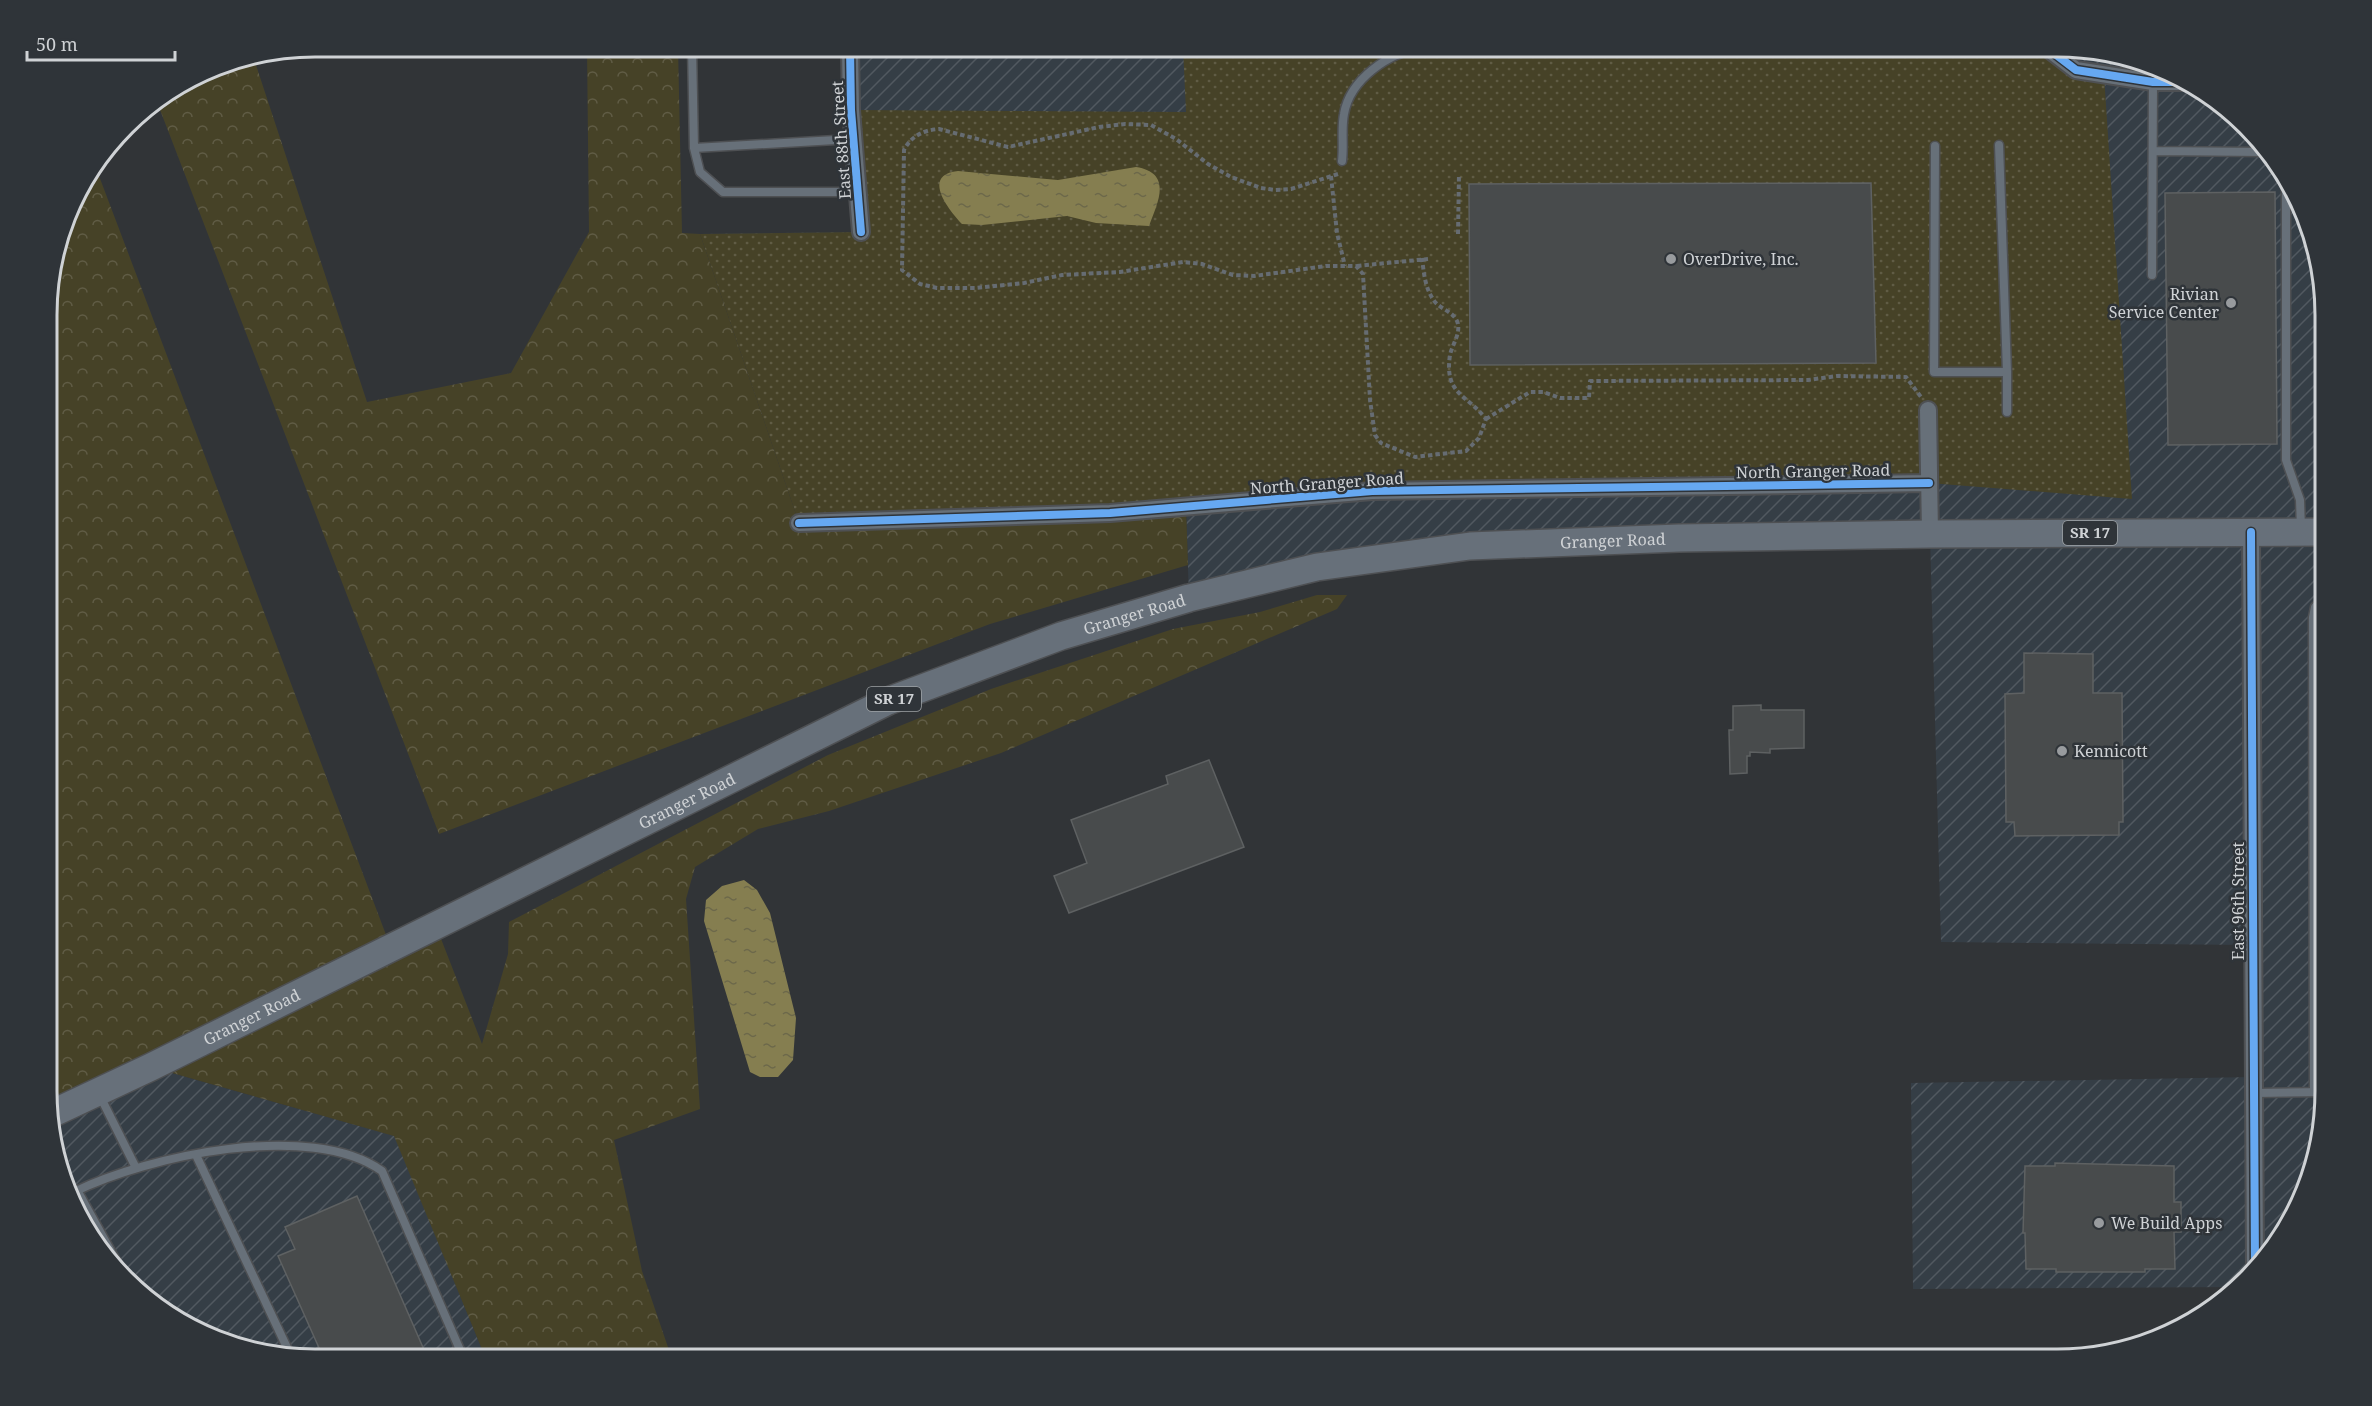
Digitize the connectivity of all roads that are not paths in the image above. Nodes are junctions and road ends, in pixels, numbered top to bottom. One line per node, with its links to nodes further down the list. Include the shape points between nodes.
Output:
1 (692, 57): 10 (lane)
2 (850, 57): 7 (street, East 88th Street)
3 (1394, 57): 13 (lane, via 1366,75 1349,96)
4 (2060, 57): 5 (street, via 2076,70)
5 (2153, 82): 6 (street); 11 (lane)
6 (2166, 82)
7 (853, 139): 10 (lane); 14 (street, East 88th Street)
8 (1999, 145): 18 (lane)
9 (1935, 146): 18 (lane, via 1934,372)
10 (694, 148): 14 (lane, via 700,172 723,192)
11 (2153, 151): 12 (lane); 17 (lane)
12 (2257, 152)
13 (1342, 161)
14 (858, 192): 16 (street, East 88th Street)
15 (2286, 197): 24 (lane, via 2286,460)
16 (861, 232)
17 (2152, 275)
18 (2007, 372): 20 (lane)
19 (1928, 410): 21 (street)
20 (2007, 411)
21 (1929, 483): 22 (street, North Granger Road, via 1372,491 1110,513); 25 (street)
22 (799, 523)
23 (2251, 532): 24 (main road, Granger Road / SR 17); 25 (main road, Granger Road / SR 17); 29 (street, East 96th Street)
24 (2313, 532)
25 (1930, 534): 27 (main road, Granger Road / SR 17, via 1470,546 1317,567 1189,598 1061,636 888,701)
26 (2315, 607): 28 (lane)
27 (98, 1092): 30 (main road, Granger Road / SR 17); 32 (lane)
28 (2314, 1092): 29 (lane)
29 (2254, 1093): 36 (street, East 96th Street)
30 (58, 1111)
31 (196, 1155): 32 (lane); 37 (lane); 38 (lane, via 245,1147 316,1147 368,1160 382,1171)
32 (136, 1168): 33 (lane)
33 (78, 1190)
34 (84, 1205): 35 (lane)
35 (99, 1230)
36 (2255, 1256)
37 (287, 1347)
38 (460, 1349)

